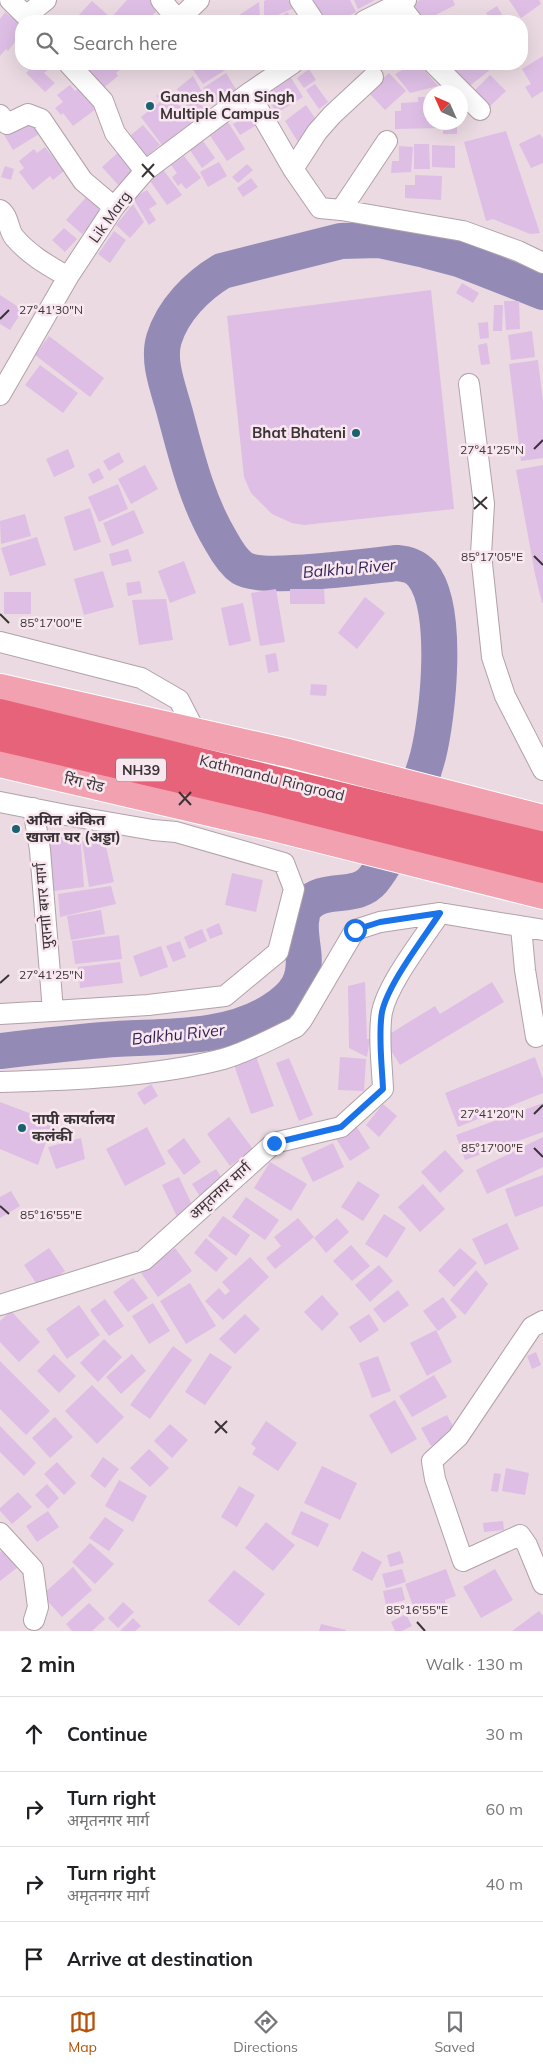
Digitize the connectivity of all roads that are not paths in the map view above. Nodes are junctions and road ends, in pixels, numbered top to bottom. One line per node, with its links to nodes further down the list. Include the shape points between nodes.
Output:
1 (10, 0): 7 (street)
2 (46, 0): 8 (street)
3 (161, 0): 9 (street)
4 (199, 0): 10 (street)
5 (300, 0): 11 (street)
6 (402, 2): 12 (street); 13 (street)
7 (24, 15)
8 (32, 15)
9 (174, 15)
10 (183, 15)
11 (310, 15)
12 (376, 15)
13 (409, 15)
14 (75, 70): 23 (street, via 103,101 115,133)
15 (283, 70): 18 (street, Lik Marg)
16 (440, 70): 19 (street)
17 (373, 77): 22 (street, via 317,132)
18 (249, 93): 22 (street); 23 (street, Lik Marg)
19 (480, 110)
20 (0, 115): 24 (street, via 7,124 28,114 42,119 84,182)
21 (387, 141): 26 (street)
22 (292, 169): 26 (street, via 320,208)
23 (145, 171): 24 (street, Lik Marg)
24 (114, 207): 28 (street, Lik Marg)
25 (0, 210): 28 (street, via 4,212 13,236 32,255)
26 (341, 210): 27 (street, via 463,231)
27 (543, 263)
28 (68, 278): 30 (street, Lik Marg)
29 (469, 384): 37 (street, via 484,504 481,554 492,657 505,696)
30 (0, 395)
31 (0, 642): 34 (street, via 141,678 179,700)
32 (0, 688): 34 (main road)
33 (0, 713): 39 (highway, Kathmandu Ringroad / NH39)
34 (196, 733): 42 (main road, via 288,753)
35 (0, 737): 39 (highway, Kathmandu Ringroad / NH39)
36 (0, 763): 39 (main road, रिंग रोड, via 226,816)
37 (543, 770)
38 (0, 802): 40 (street)
39 (280, 804): 42 (highway, Kathmandu Ringroad / NH39)
40 (33, 808): 49 (street, पुरानाो बगर मार्ग, via 40,850); 49 (street, via 176,832 284,864 294,889 278,952 226,996)
41 (543, 819): 42 (main road)
42 (490, 844): 43 (highway, Kathmandu Ringroad / NH39); 44 (highway, Kathmandu Ringroad / NH39); 45 (main road)
43 (543, 846)
44 (543, 869)
45 (543, 895)
46 (440, 913): 47 (street); 52 (street, via 380,922 355,930 296,1027 224,1059 162,1070); 53 (street, अमृतनगर मार्ग, via 385,1000 382,1014 383,1089 341,1127 274,1143 144,1260)
47 (521, 927): 48 (street); 51 (street)
48 (543, 930)
49 (53, 1011): 50 (street)
50 (0, 1014)
51 (536, 1037)
52 (0, 1082)
53 (0, 1305)
54 (543, 1321): 56 (street, via 532,1328 458,1436 432,1461 434,1479 463,1561 520,1535)
55 (0, 1533): 57 (street, via 33,1568 38,1607)
56 (543, 1584)
57 (34, 1620)

